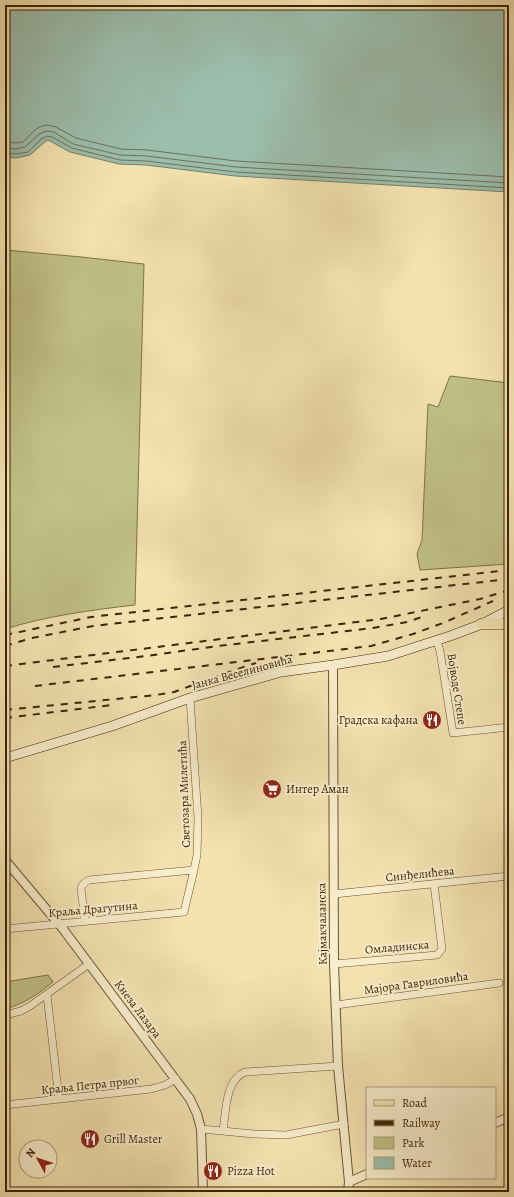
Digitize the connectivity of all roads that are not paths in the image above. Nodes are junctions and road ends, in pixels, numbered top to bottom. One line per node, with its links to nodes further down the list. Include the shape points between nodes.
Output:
1 (509, 610): 2 (main road, Јанка Веселиновића)
2 (482, 624): 3 (main road); 4 (main road, Јанка Веселиновића)
3 (509, 624)
4 (437, 641): 5 (main road, Јанка Веселиновића, via 388,656); 7 (street, Војводе Степе, via 453,733)
5 (333, 665): 6 (main road, Јанка Веселиновића, via 281,672); 13 (street, Кајмакчаланска)
6 (190, 698): 8 (main road, Јанка Веселиновића, via 112,726); 10 (street, Светозара Милетића, via 198,818)
7 (509, 728)
8 (5, 758)
9 (5, 860): 16 (street, Кнеза Лазара)
10 (194, 870): 14 (street, Светозара Милетића); 15 (street, via 89,880 82,886)
11 (509, 876): 12 (street, Синђелићева)
12 (434, 884): 13 (street, Синђелићева); 19 (street, Омладинска, via 442,949 437,955)
13 (334, 894): 19 (street, Кајмакчаланска)
14 (184, 912): 15 (street, Краља Драгутина)
15 (85, 921): 16 (street, Краља Драгутина)
16 (58, 923): 17 (street, Краља Драгутина); 18 (street, Кнеза Лазара)
17 (5, 929)
18 (89, 964): 21 (street); 25 (street, Кнеза Лазара)
19 (334, 964): 22 (street, Кајмакчаланска)
20 (499, 983): 22 (street, Мајора Гавриловића)
21 (47, 995): 23 (street, via 21,1011); 26 (street)
22 (336, 1005): 24 (street, Кајмакчаланска)
23 (5, 1015)
24 (338, 1066): 30 (street, Кајмакчаланска); 32 (street, via 242,1073 229,1089)
25 (176, 1079): 26 (street, Краља Петра првог, via 151,1089); 31 (street, Кнеза Лазара, via 193,1104)
26 (58, 1099): 27 (street, Краља Петра првог)
27 (5, 1105)
28 (509, 1117): 29 (street)
29 (496, 1123)
30 (344, 1124): 32 (street, via 286,1135); 34 (street, Кајмакчаланска)
31 (201, 1129): 32 (street); 35 (street, Кнеза Лазара)
32 (223, 1131)
33 (366, 1174): 34 (street)
34 (349, 1182): 36 (street, Кајмакчаланска)
35 (202, 1192)
36 (348, 1192)

